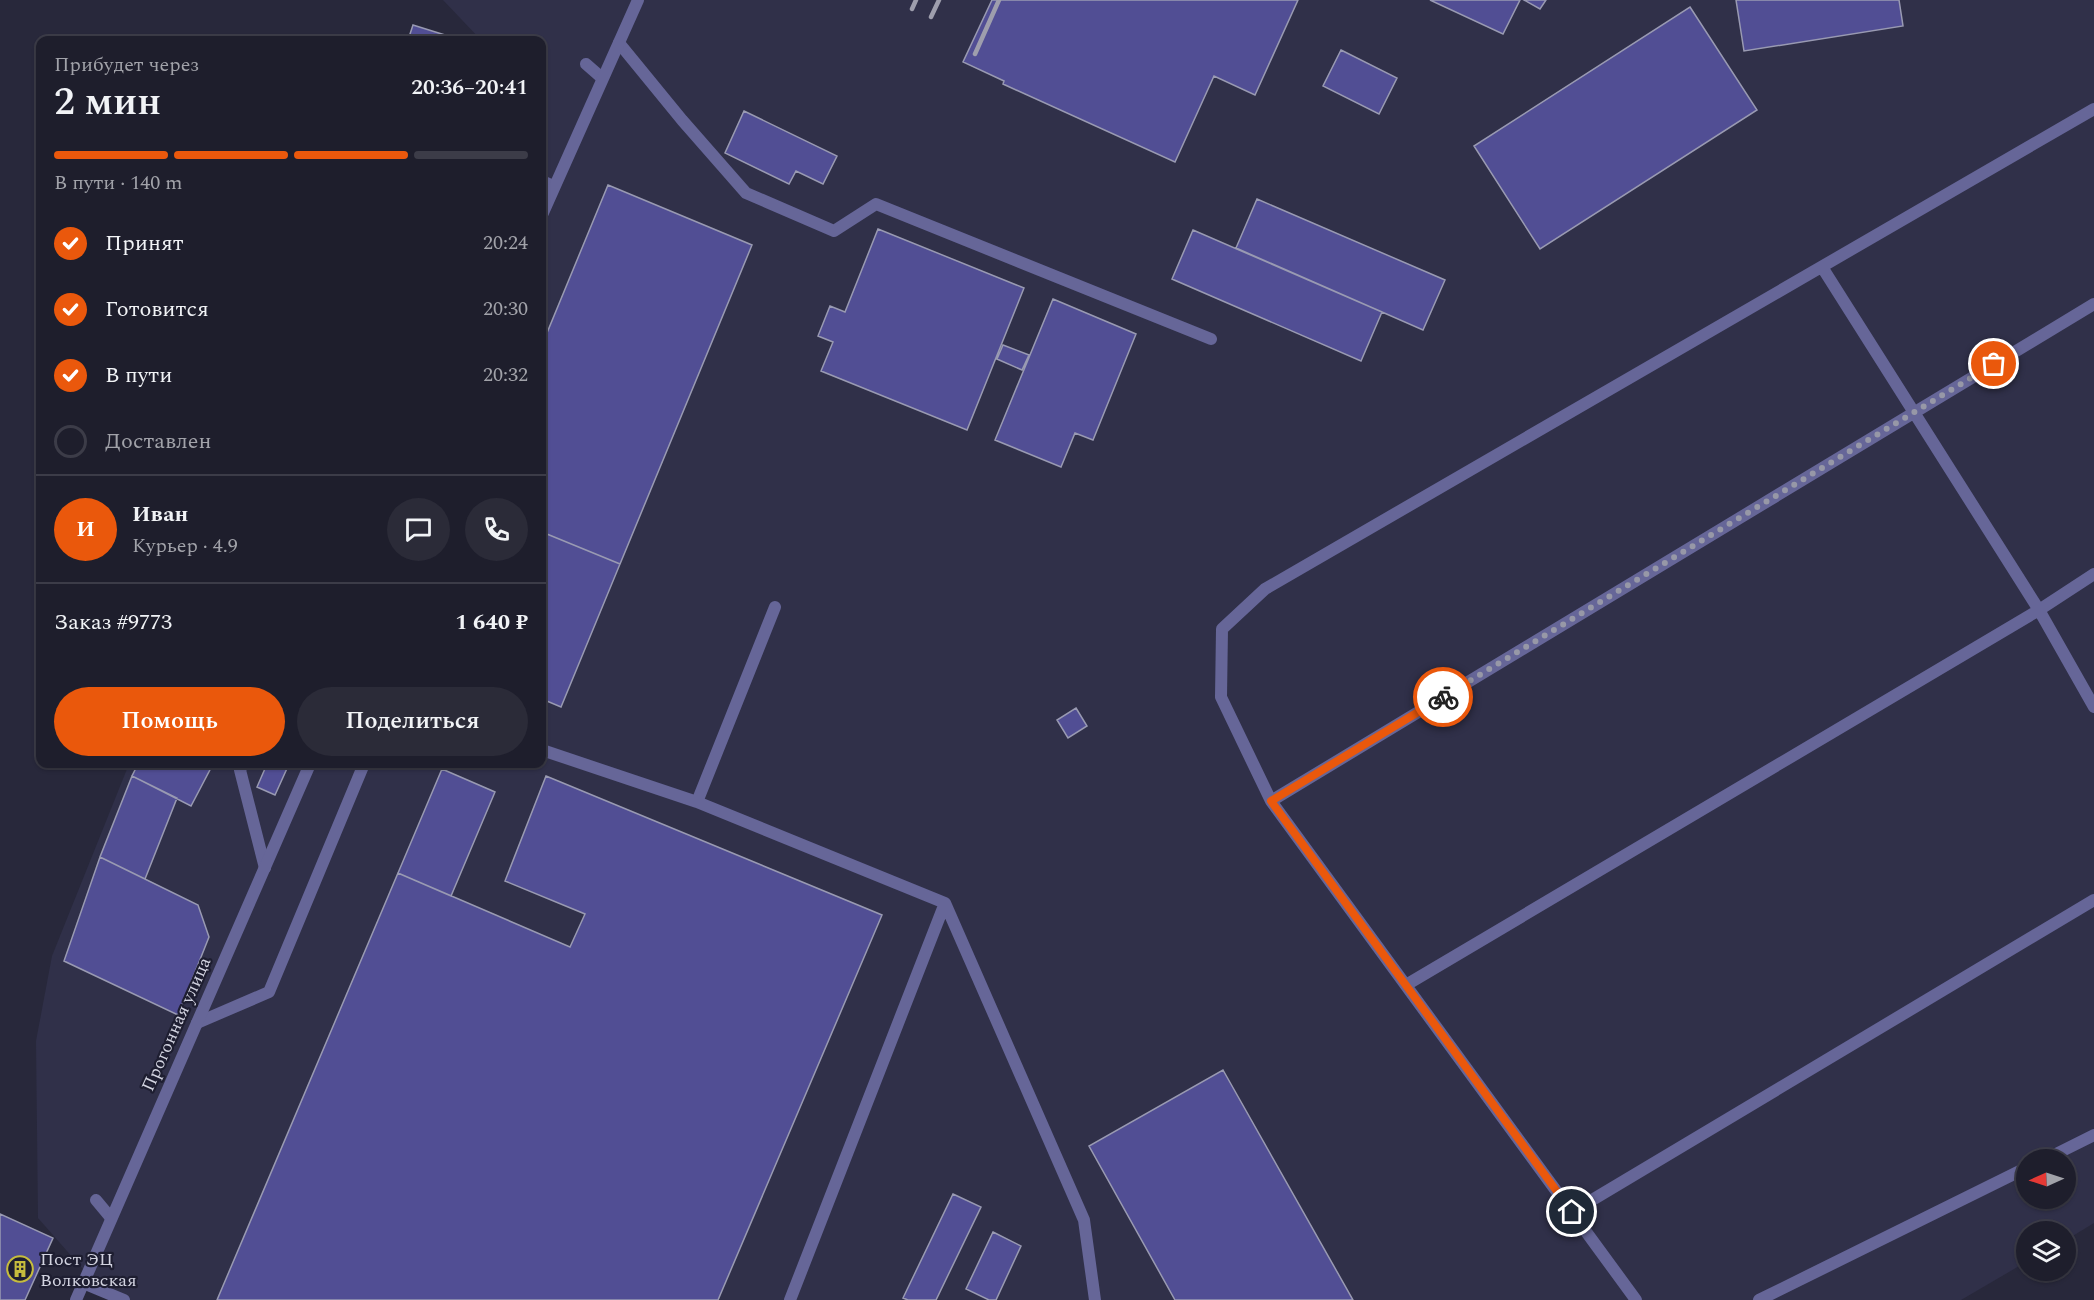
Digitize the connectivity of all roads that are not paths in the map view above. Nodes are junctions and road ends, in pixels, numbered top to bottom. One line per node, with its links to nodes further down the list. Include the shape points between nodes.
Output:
1 (638, 0): 2 (street)
2 (620, 43): 4 (street); 9 (street, via 746,193 834,231 876,204)
3 (586, 64): 4 (street)
4 (602, 78): 6 (street)
5 (2094, 109): 7 (street)
6 (548, 184)
7 (1822, 267): 10 (street); 19 (street, via 1265,589 1222,628 1221,697)
8 (2094, 304): 10 (street)
9 (1211, 339)
10 (1914, 412): 13 (street); 19 (street)
11 (2094, 574): 13 (street)
12 (775, 607): 20 (street)
13 (2039, 610): 14 (street); 24 (street)
14 (2094, 707)
15 (546, 751): 20 (street)
16 (241, 768): 21 (street)
17 (308, 768): 21 (street, Прогонная улица)
18 (362, 768): 25 (street, via 268,992)
19 (1271, 801): 24 (street)
20 (697, 802): 23 (street)
21 (265, 868): 25 (street, Прогонная улица)
22 (2094, 900): 30 (street)
23 (945, 903): 35 (street); 36 (street, via 1083,1220)
24 (1406, 985): 30 (street)
25 (197, 1023): 31 (street, Прогонная улица)
26 (2094, 1135): 27 (street)
27 (2066, 1149)
28 (2016, 1173): 38 (street)
29 (96, 1200): 31 (street)
30 (1572, 1212): 37 (street)
31 (111, 1218): 32 (street, Прогонная улица)
32 (83, 1283): 33 (street, Прогонная улица); 34 (street)
33 (76, 1300)
34 (124, 1300)
35 (790, 1300)
36 (1095, 1300)
37 (1636, 1300)
38 (1759, 1300)

